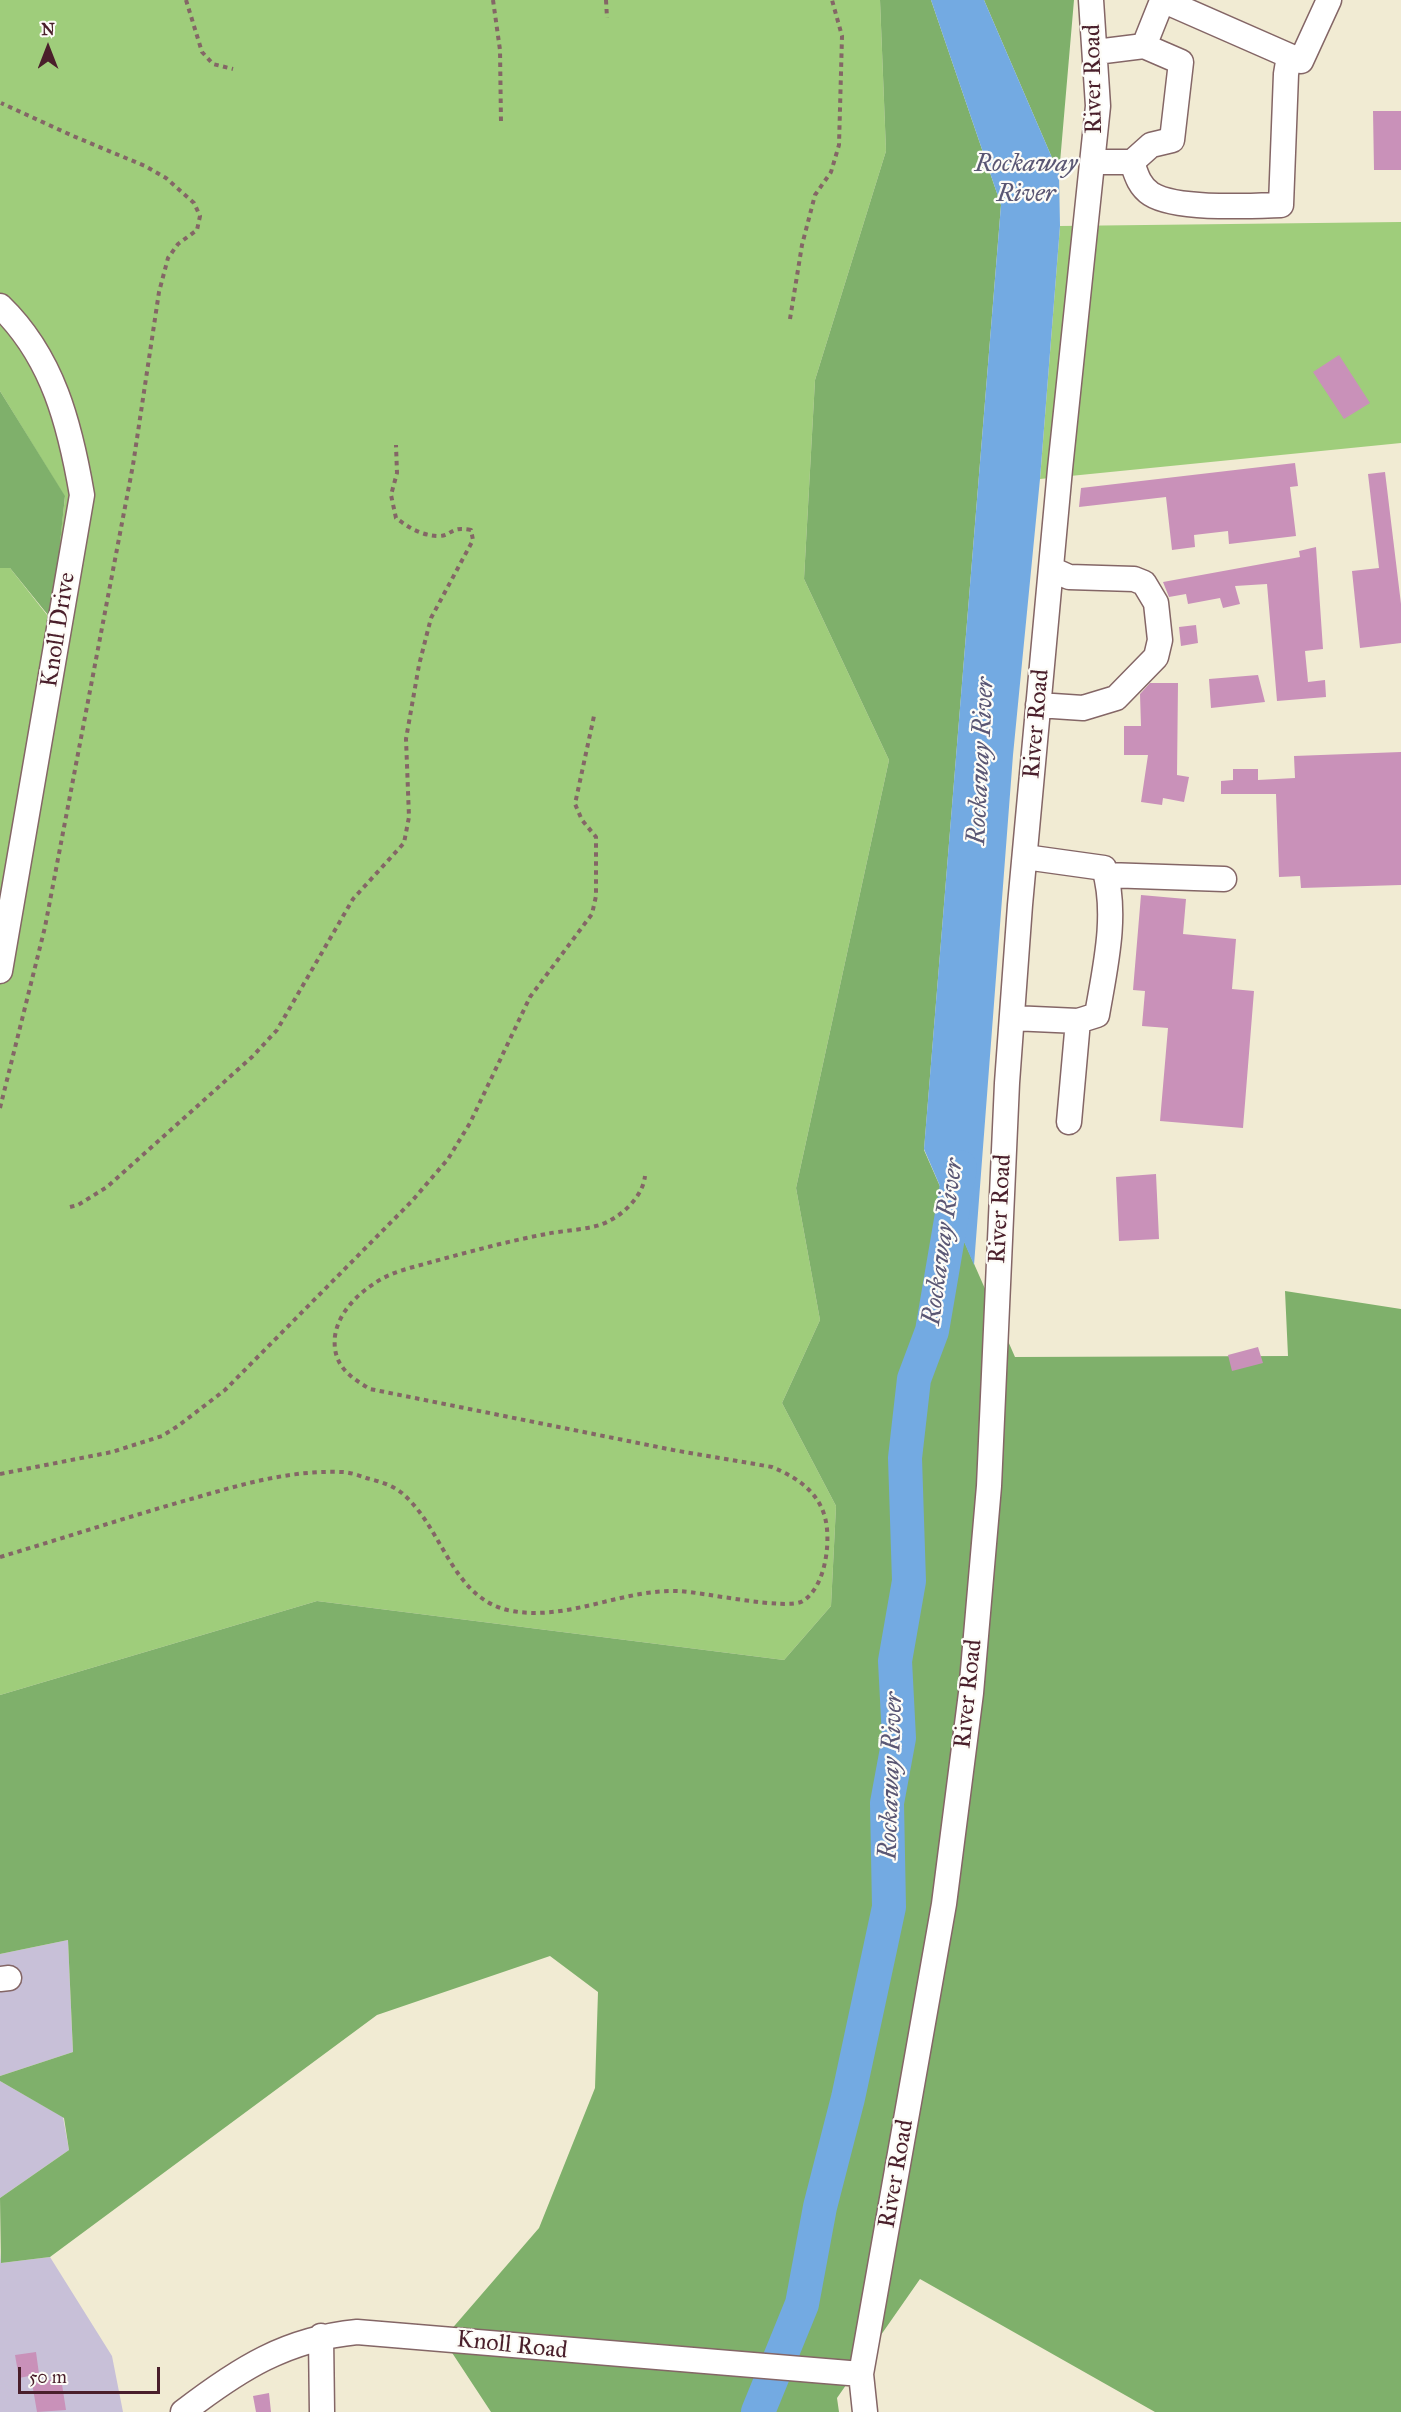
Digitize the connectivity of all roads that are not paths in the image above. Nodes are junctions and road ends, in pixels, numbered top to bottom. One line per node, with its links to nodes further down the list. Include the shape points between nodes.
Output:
1 (1092, 0): 5 (street, River Road)
2 (1329, 0): 6 (street, via 1301,61)
3 (1162, 1): 4 (street); 6 (street)
4 (1144, 46): 5 (street); 8 (street, via 1181,63 1172,140 1151,145)
5 (1096, 52): 7 (street, River Road, via 1098,106)
6 (1289, 56): 8 (street, via 1281,205 1170,200 1151,194 1138,181)
7 (1093, 162): 8 (street); 10 (street, River Road)
8 (1132, 162)
9 (0, 306): 15 (street, Knoll Drive, via 18,323 41,356 72,439 82,495)
10 (1051, 568): 11 (street, River Road); 11 (street, via 1069,577 1134,579 1144,583 1156,603 1160,640 1156,657 1116,698 1083,708)
11 (1038, 705): 12 (street, River Road)
12 (1024, 857): 13 (street, via 1104,868); 16 (street, River Road)
13 (1106, 875): 14 (street); 17 (street, via 1110,887 1106,959 1097,1015)
14 (1224, 879)
15 (0, 971)
16 (1012, 1018): 17 (street); 20 (street, River Road, via 989,1486 971,1693 944,1904)
17 (1078, 1021): 18 (street)
18 (1069, 1122)
19 (321, 2336): 20 (street, Knoll Road, via 386,2333); 21 (street, Knoll Road, via 281,2349); 22 (street)
20 (861, 2374): 23 (street, River Road)
21 (183, 2412)
22 (322, 2412)
23 (865, 2412)

